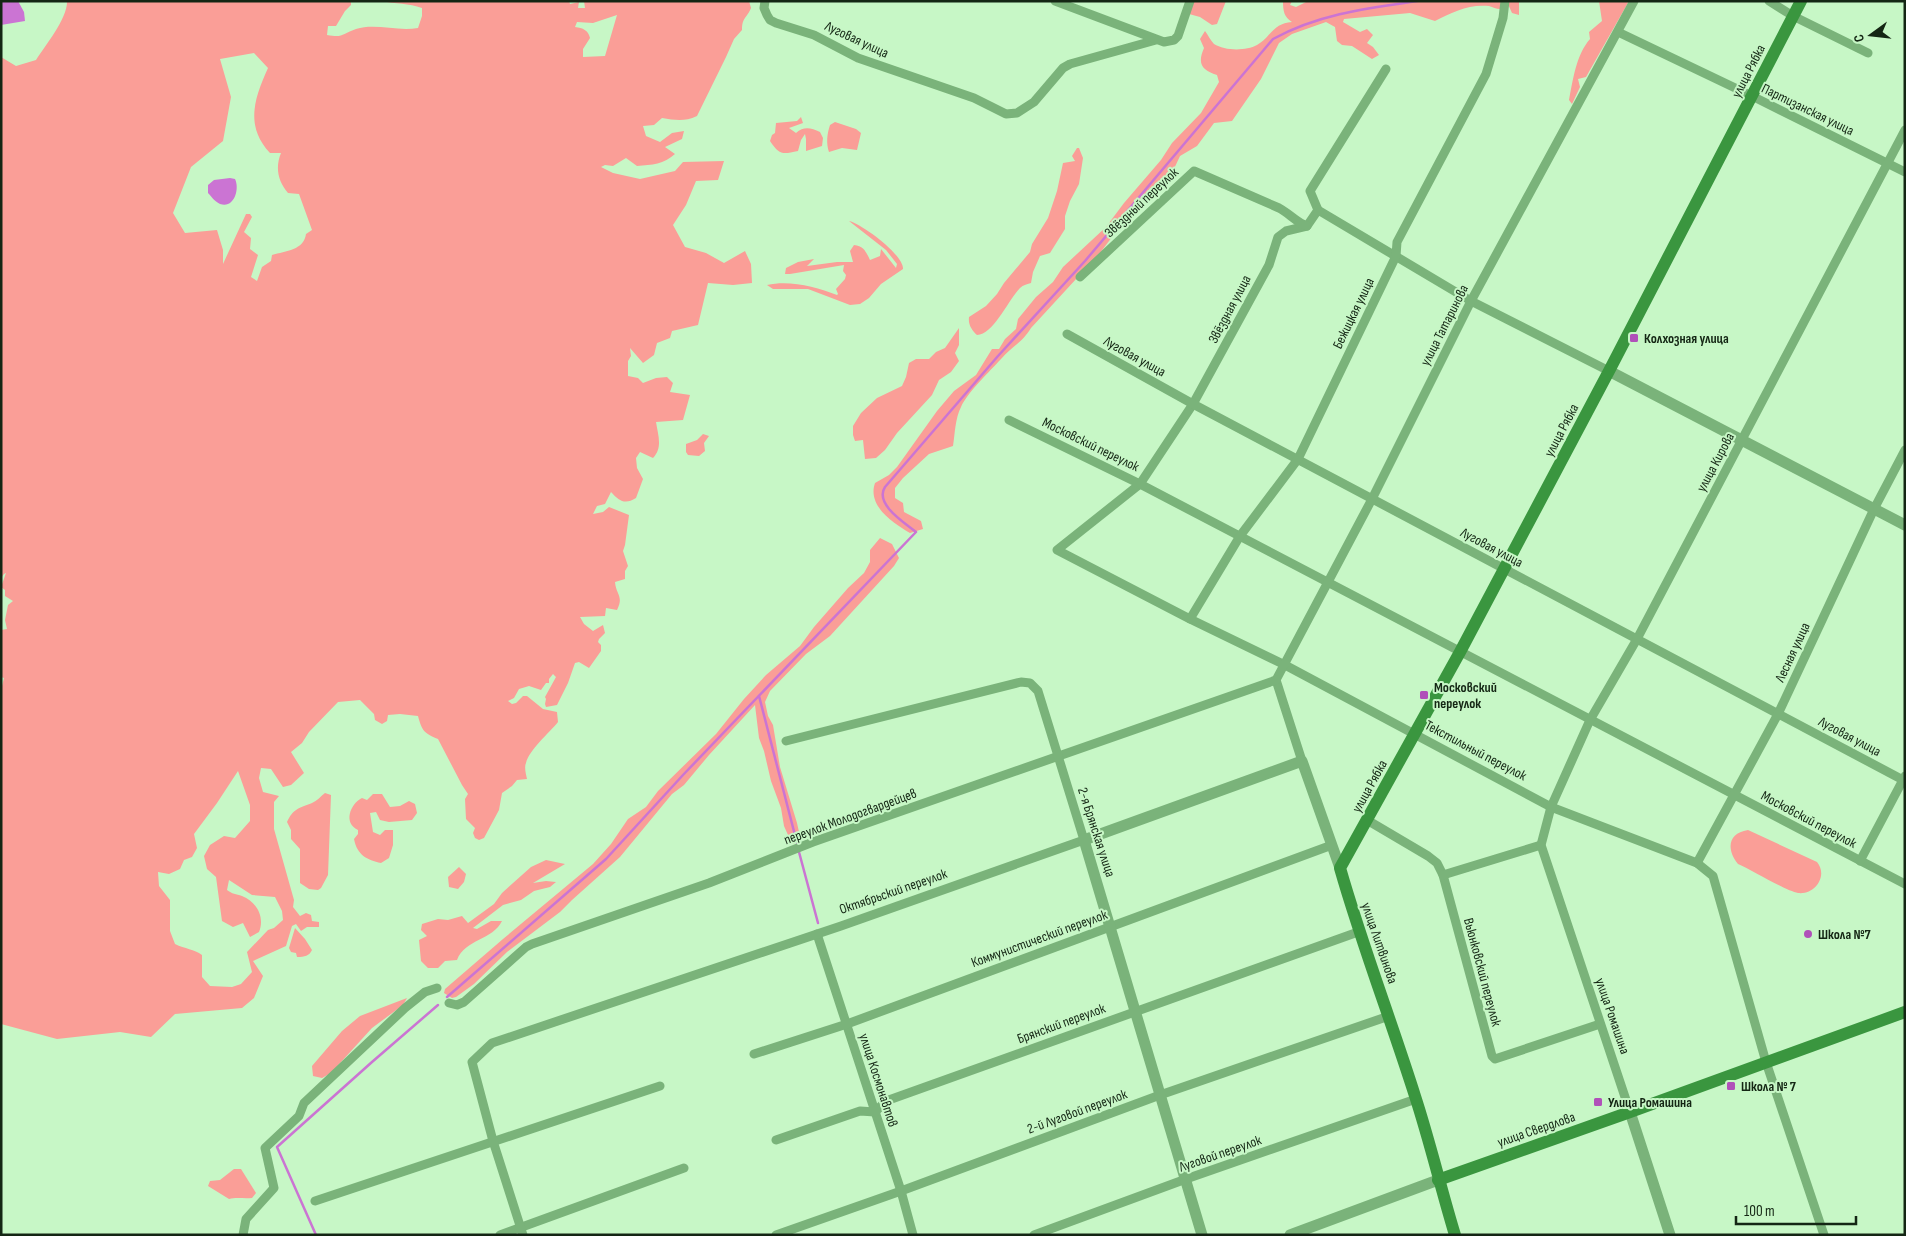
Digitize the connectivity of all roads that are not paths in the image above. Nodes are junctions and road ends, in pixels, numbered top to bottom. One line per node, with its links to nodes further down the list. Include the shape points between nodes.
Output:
1 (1055, 1): 10 (street)
2 (1190, 1): 10 (street, Луговая улица, via 1178,36 1164,42)
3 (1505, 1): 19 (street, Бежицкая улица, via 1486,74 1397,242)
4 (1634, 1): 9 (street, улица Татаринова)
5 (1769, 1): 8 (street)
6 (1801, 1): 8 (main road, улица Рябка)
7 (765, 4): 10 (street, Луговая улица, via 770,20 776,23 814,35 858,58 974,98 1006,114 1027,108 1070,64)
8 (1793, 16): 11 (street); 13 (main road, улица Рябка)
9 (1618, 32): 13 (street, Партизанская улица); 21 (street, улица Татаринова)
10 (1156, 40)
11 (1868, 53)
12 (1386, 69): 17 (street, via 1310,190)
13 (1752, 96): 15 (street, Партизанская улица); 23 (main road, улица Рябка)
14 (1905, 130): 15 (street, улица Кирова)
15 (1887, 163): 16 (street, Партизанская улица); 26 (street, улица Кирова)
16 (1905, 172)
17 (1318, 210): 18 (street); 19 (street)
18 (1307, 226): 20 (street, Звёздный переулок, via 1279,208 1194,171); 24 (street, Звёздная улица, via 1286,231 1278,237 1269,265)
19 (1396, 256): 21 (street); 28 (street, Бежицкая улица)
20 (1080, 278)
21 (1471, 301): 23 (street); 30 (street, улица Татаринова)
22 (1067, 334): 24 (street, Луговая улица)
23 (1609, 371): 26 (street); 35 (main road, улица Рябка)
24 (1193, 404): 28 (street, Луговая улица); 29 (street, Звёздная улица)
25 (1009, 420): 29 (street, Московский переулок)
26 (1742, 440): 31 (street); 38 (street, улица Кирова)
27 (1905, 450): 31 (street, Лесная улица)
28 (1298, 460): 30 (street, Луговая улица); 33 (street, Бежицкая улица)
29 (1140, 484): 33 (street, Московский переулок); 34 (street, Звёздная улица)
30 (1372, 499): 35 (street, Луговая улица); 36 (street, улица Татаринова)
31 (1874, 509): 32 (street); 42 (street, Лесная улица)
32 (1905, 525)
33 (1240, 536): 36 (street, Московский переулок); 37 (street, Бежицкая улица)
34 (1057, 550): 37 (street, Текстильный переулок)
35 (1504, 569): 38 (street, Луговая улица); 39 (main road, улица Рябка)
36 (1328, 582): 39 (street, Московский переулок); 40 (street, улица Татаринова)
37 (1190, 619): 40 (street, Текстильный переулок)
38 (1637, 639): 42 (street, Луговая улица); 43 (street, улица Кирова)
39 (1460, 652): 43 (street, Московский переулок); 44 (main road, улица Рябка)
40 (1285, 665): 41 (street); 44 (street, Текстильный переулок)
41 (1276, 680): 46 (street, переулок Молодогвардейцев); 47 (street, улица Литвинова)
42 (1778, 714): 48 (street, Луговая улица); 49 (street, Лесная улица)
43 (1590, 720): 49 (street, Московский переулок); 50 (street, улица Кирова)
44 (1415, 733): 50 (street, Текстильный переулок); 51 (main road, улица Рябка)
45 (786, 740): 46 (street, 2-я Брянская улица, via 1021,682 1030,683 1038,691)
46 (1057, 756): 52 (street, 2-я Брянская улица); 64 (street, переулок Молодогвардейцев, via 540,941 526,947 464,1002 457,1005)
47 (1302, 761): 52 (street, Октябрьский переулок); 53 (street, улица Литвинова)
48 (1904, 779): 55 (street)
49 (1734, 795): 55 (street, Московский переулок); 56 (street, Лесная улица)
50 (1551, 806): 54 (street); 56 (street, Текстильный переулок)
51 (1367, 820): 57 (main road, улица Рябка); 58 (street, Вьюнковский переулок, via 1428,856)
52 (1084, 840): 60 (street, 2-я Брянская улица); 62 (street, Октябрьский переулок)
53 (1332, 845): 57 (street, улица Литвинова); 60 (street, Коммунистический переулок)
54 (1541, 845): 58 (street); 69 (street, улица Ромашина)
55 (1860, 861): 59 (street, Московский переулок)
56 (1697, 863): 71 (street, Текстильный переулок, via 1713,876)
57 (1340, 868): 61 (main road, улица Литвинова)
58 (1443, 875): 69 (street, Вьюнковский переулок, via 1495,1059)
59 (1905, 884)
60 (1111, 926): 65 (street, 2-я Брянская улица); 68 (street, Коммунистический переулок)
61 (1358, 932): 65 (street, Брянский переулок); 67 (main road, улица Литвинова)
62 (817, 934): 68 (street, улица Космонавтов); 78 (street, Октябрьский переулок, via 492,1044 472,1062)
63 (437, 988): 85 (street, via 425,992 383,1028 304,1103 299,1116 265,1148 274,1188 246,1219)
64 (449, 1003)
65 (1136, 1010): 73 (street, 2-я Брянская улица); 75 (street, Брянский переулок, via 886,1101)
66 (1905, 1012): 71 (main road, улица Свердлова)
67 (1389, 1016): 73 (street, 2-й Луговой переулок); 74 (main road, улица Литвинова)
68 (847, 1024): 70 (street, Коммунистический переулок); 75 (street, улица Космонавтов)
69 (1600, 1024): 76 (street, улица Ромашина)
70 (754, 1054)
71 (1766, 1062): 76 (main road, улица Свердлова); 94 (street, Текстильный переулок)
72 (660, 1086): 78 (street)
73 (1160, 1095): 80 (street, 2-я Брянская улица); 82 (street, 2-й Луговой переулок)
74 (1416, 1099): 80 (street, Луговой переулок); 81 (main road, улица Литвинова)
75 (875, 1112): 77 (street, via 860,1111); 82 (street, улица Космонавтов)
76 (1630, 1112): 81 (main road, улица Свердлова); 93 (street, улица Ромашина)
77 (776, 1140)
78 (493, 1141): 83 (street); 84 (street)
79 (684, 1168): 84 (street)
80 (1186, 1179): 89 (street, Луговой переулок); 90 (street, 2-я Брянская улица)
81 (1438, 1180): 91 (street, улица Свердлова); 92 (main road, улица Литвинова)
82 (901, 1191): 87 (street, 2-й Луговой переулок); 88 (street, улица Космонавтов)
83 (315, 1201)
84 (523, 1231): 86 (street)
85 (242, 1235)
86 (500, 1235)
87 (776, 1235)
88 (913, 1235)
89 (1034, 1235)
90 (1202, 1235)
91 (1290, 1235)
92 (1455, 1235)
93 (1670, 1235)
94 (1824, 1235)

